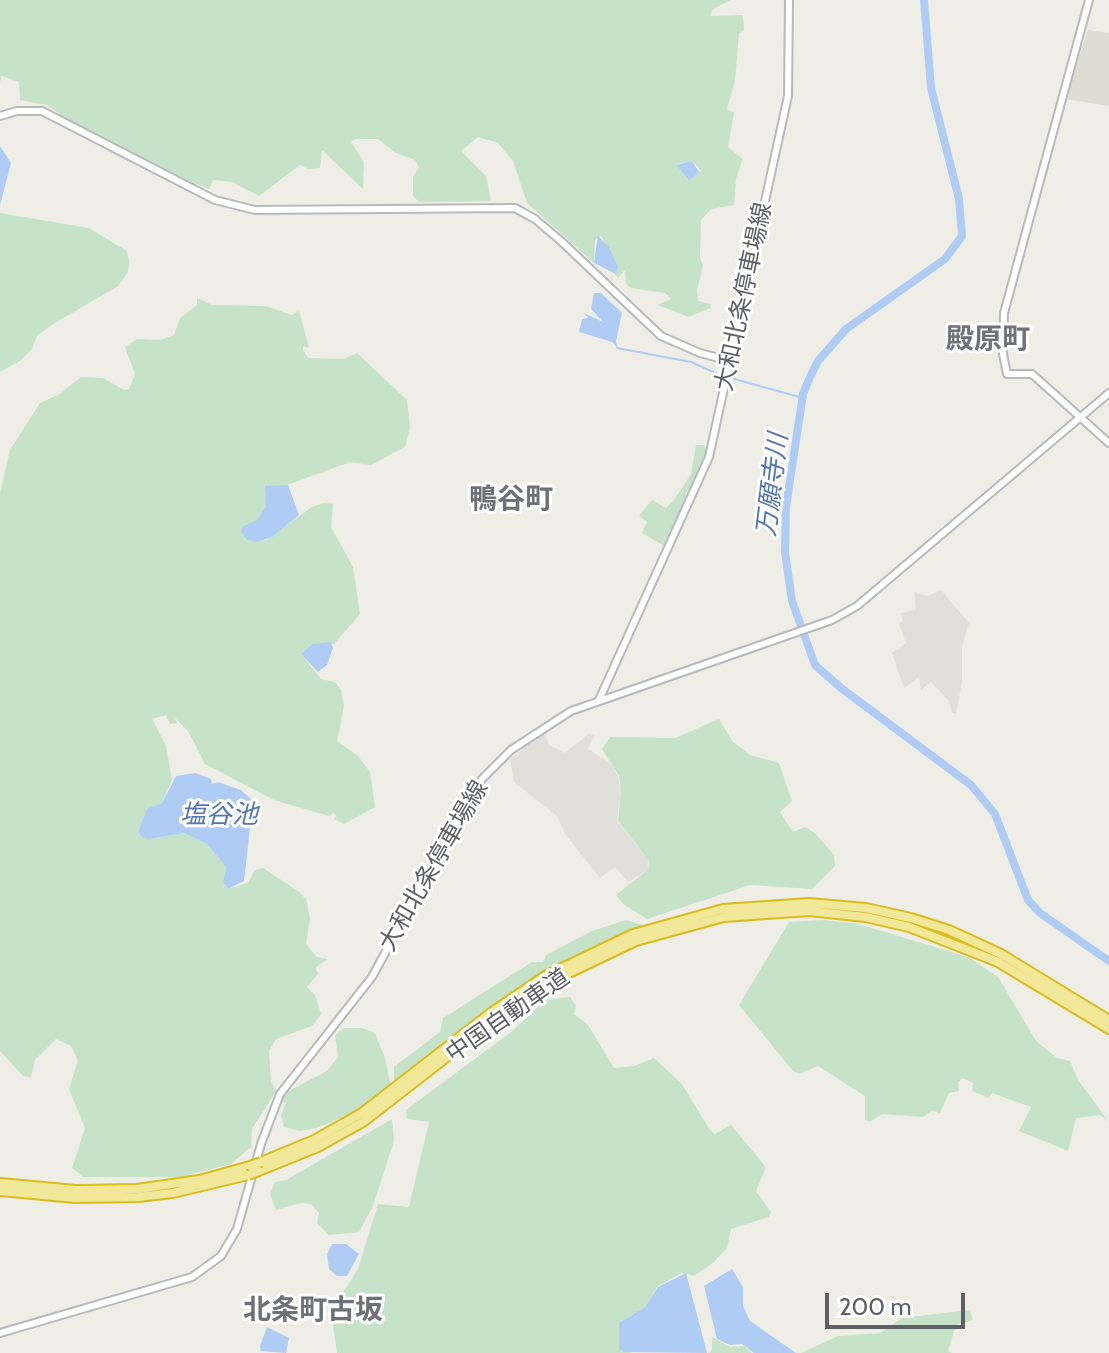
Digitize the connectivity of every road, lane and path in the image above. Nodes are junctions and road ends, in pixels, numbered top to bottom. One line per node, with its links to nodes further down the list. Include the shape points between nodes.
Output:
1 (789, 0): 4 (street, 大和北条停車場線, via 788,96)
2 (1089, 0): 6 (street, via 1002,330 1007,374 1032,374)
3 (0, 116): 4 (street, via 42,111 215,200 255,210 515,208 562,242 661,336)
4 (730, 361): 8 (street, 大和北条停車場線, via 702,479)
5 (1109, 393): 6 (street)
6 (1080, 418): 7 (street); 8 (street, via 857,606)
7 (1109, 443)
8 (599, 700): 14 (street, 大和北条停車場線, via 539,729 482,779 372,977 280,1094 237,1229 221,1256 192,1277)
9 (1109, 1020): 11 (highway, 中国自動車道, via 1001,954 911,918 809,903 723,909 633,934 555,971 492,1012 362,1113)
10 (1109, 1029): 11 (highway, 中国自動車道, via 998,962 918,929 809,911 724,917 636,941 548,983 363,1122 318,1147)
11 (255, 1169): 12 (highway, 中国自動車道, via 137,1189); 13 (highway, 中国自動車道, via 173,1193 138,1197)
12 (0, 1183)
13 (0, 1191)
14 (0, 1333)

